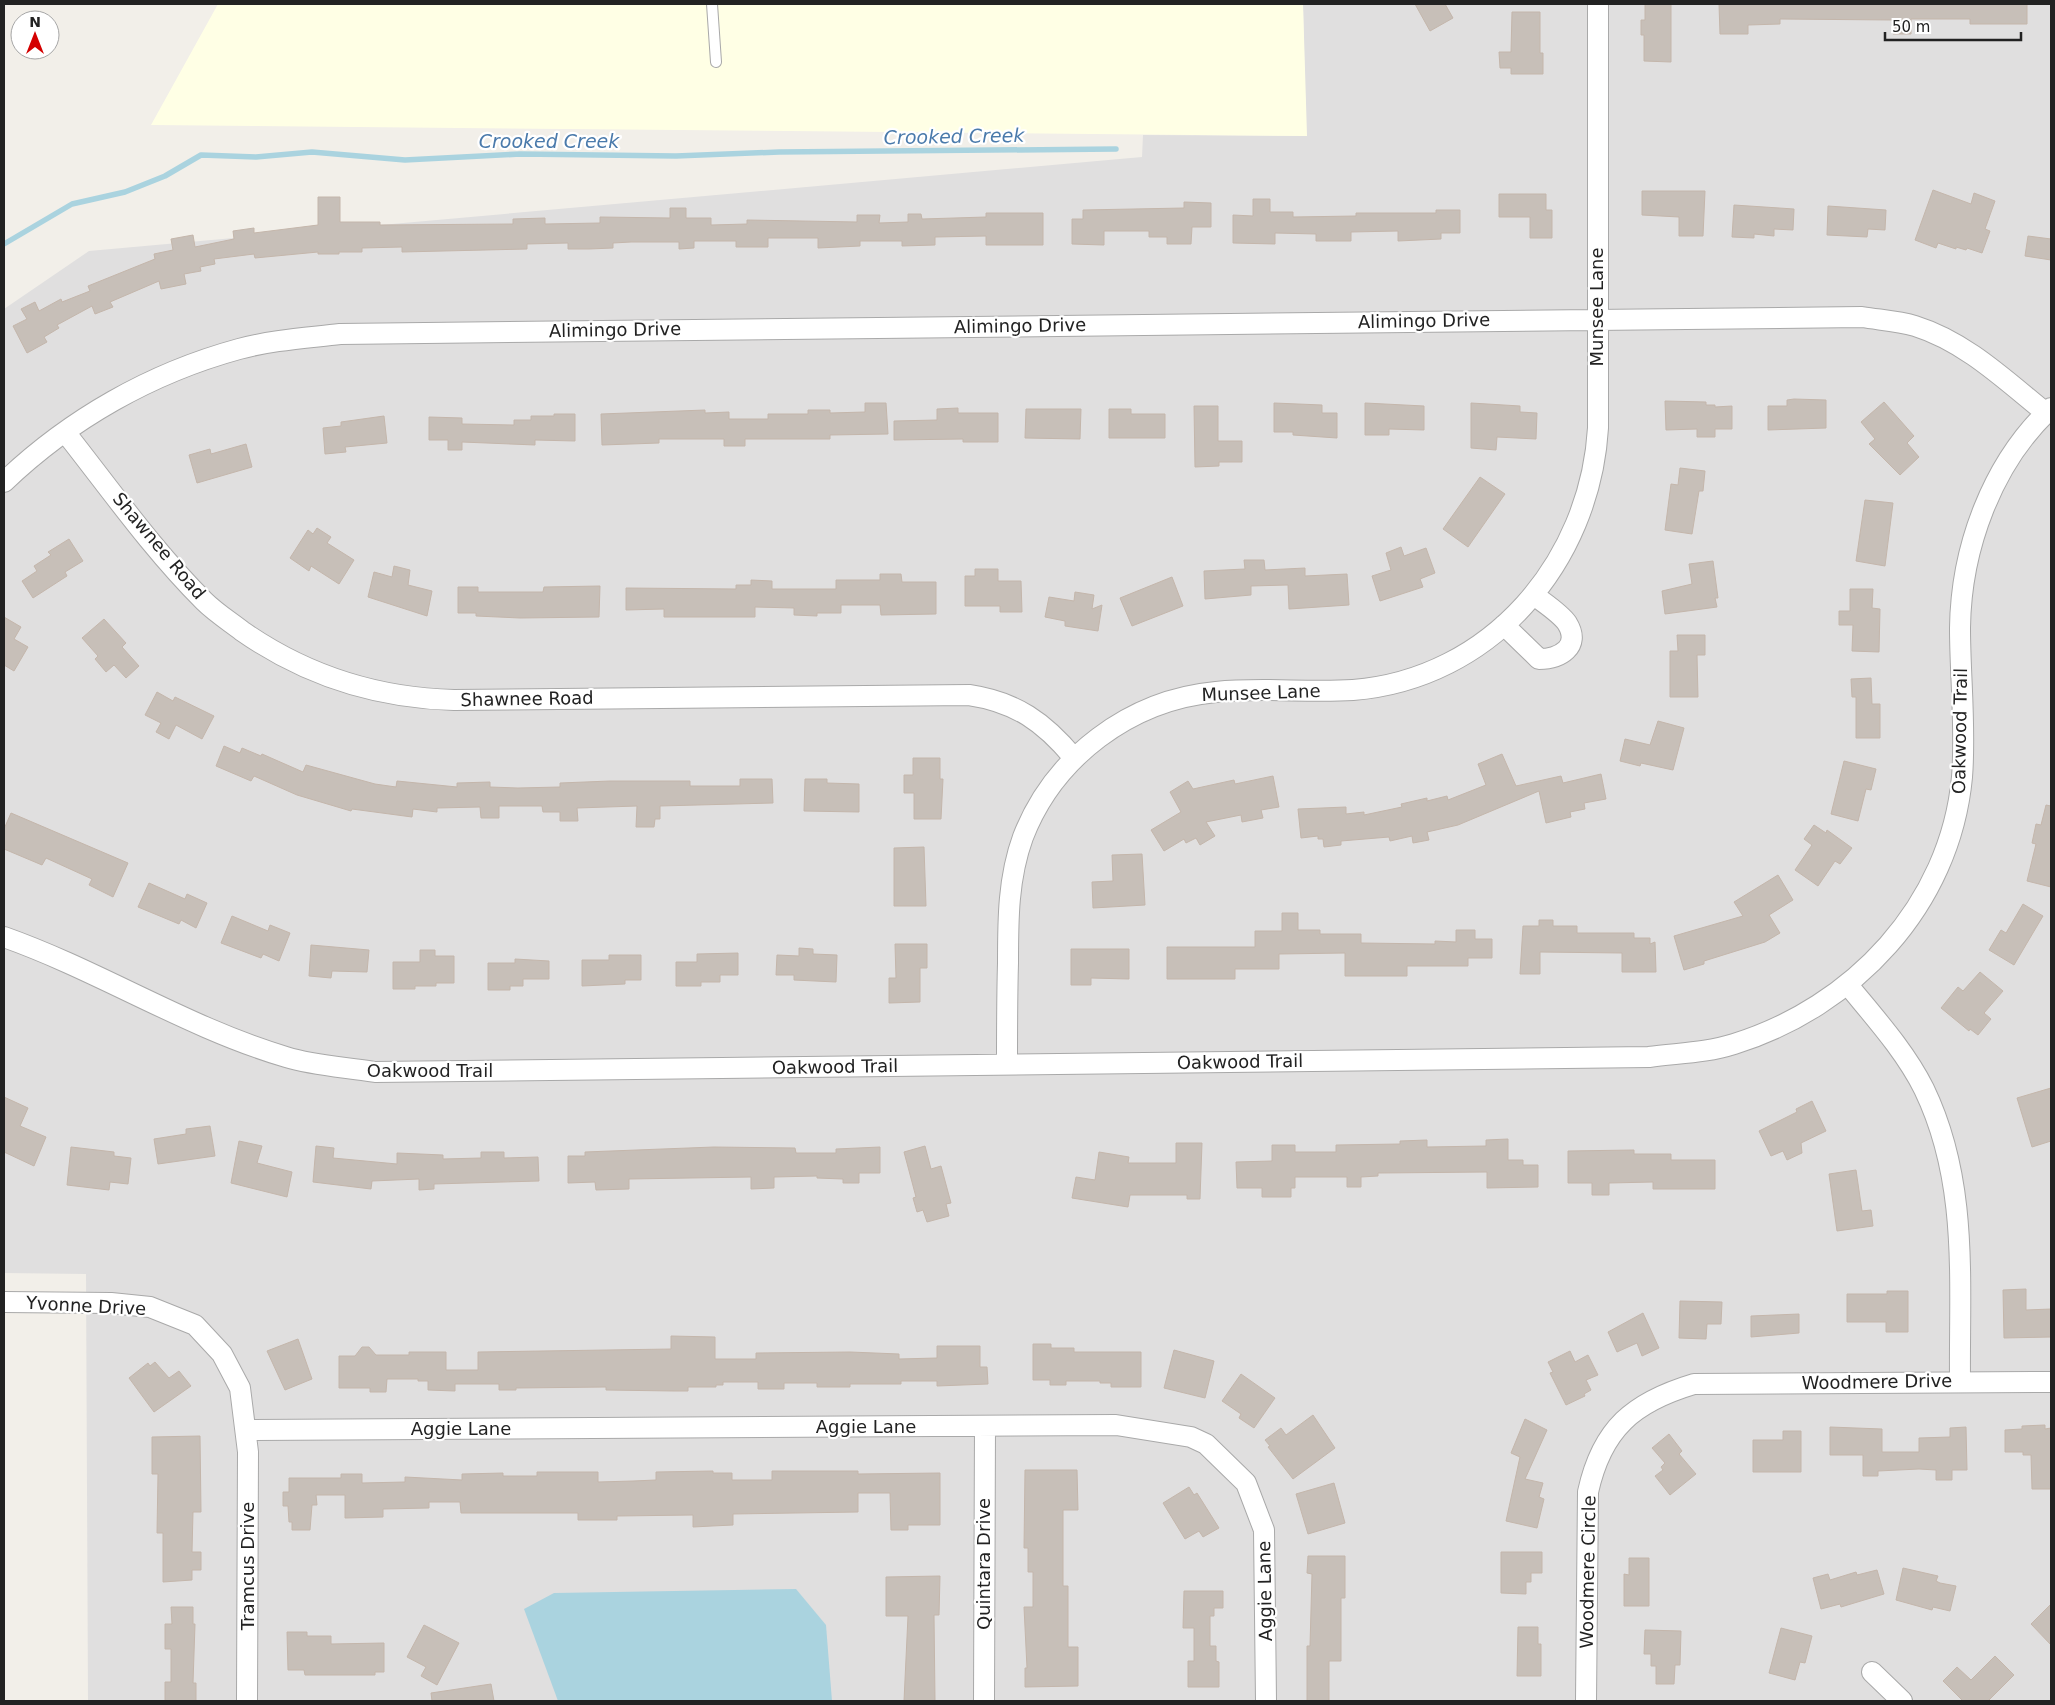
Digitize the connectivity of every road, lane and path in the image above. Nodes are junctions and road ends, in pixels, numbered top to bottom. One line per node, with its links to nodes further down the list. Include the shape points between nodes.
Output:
1 (712, 4): 3 (lane)
2 (1598, 4): 4 (street, Munsee Lane)
3 (716, 62)
4 (1598, 320): 5 (street, Alimingo Drive, via 1845,317 1896,322 1929,331 1967,351); 6 (street, Alimingo Drive, via 340,334 241,349 191,364 114,399); 8 (street, Munsee Lane, via 1598,428 1590,485 1570,541)
5 (2048, 410): 12 (street, Oakwood Trail, via 2014,452 1993,489 1968,561 1960,627 1962,779 1945,852 1928,890 1910,919 1884,951)
6 (64, 432): 7 (street, Alimingo Drive); 10 (street, Shawnee Road, via 174,570 216,612 278,654 347,684 404,696 445,700 969,695 1002,702 1038,721)
7 (4, 482)
8 (1534, 595): 9 (street, Munsee Lane); 9 (street, via 1567,623 1570,646 1563,654 1552,659 1539,659)
9 (1504, 625): 10 (street, Munsee Lane, via 1441,666 1385,685 1336,691 1218,691 1184,697 1144,710 1114,726)
10 (1074, 758): 13 (street, Munsee Lane, via 1057,777 1034,814 1013,871 1008,905)
11 (4, 937): 13 (street, Oakwood Trail, via 238,1041 288,1058 358,1071)
12 (1848, 985): 13 (street, Oakwood Trail, via 1798,1018 1774,1029 1726,1046 1684,1054); 15 (street, via 1910,1066 1934,1111 1948,1152 1958,1209)
13 (1007, 1064)
14 (4, 1302): 19 (street, Yvonne Drive, via 150,1307 195,1325 222,1354 240,1388)
15 (1960, 1381): 16 (street, Woodmere Drive); 17 (street, Woodmere Drive)
16 (2051, 1382)
17 (1703, 1384): 24 (street, Woodmere Circle, via 1670,1391 1640,1407 1610,1438 1594,1468 1588,1502)
18 (985, 1426): 19 (street, Aggie Lane); 22 (street, Quintara Drive); 23 (street, Aggie Lane, via 1116,1425 1192,1437 1206,1444 1246,1482 1264,1530)
19 (246, 1430): 21 (street, Tramcus Drive)
20 (1872, 1672): 25 (street)
21 (247, 1701)
22 (984, 1701)
23 (1266, 1701)
24 (1586, 1701)
25 (1902, 1701)

